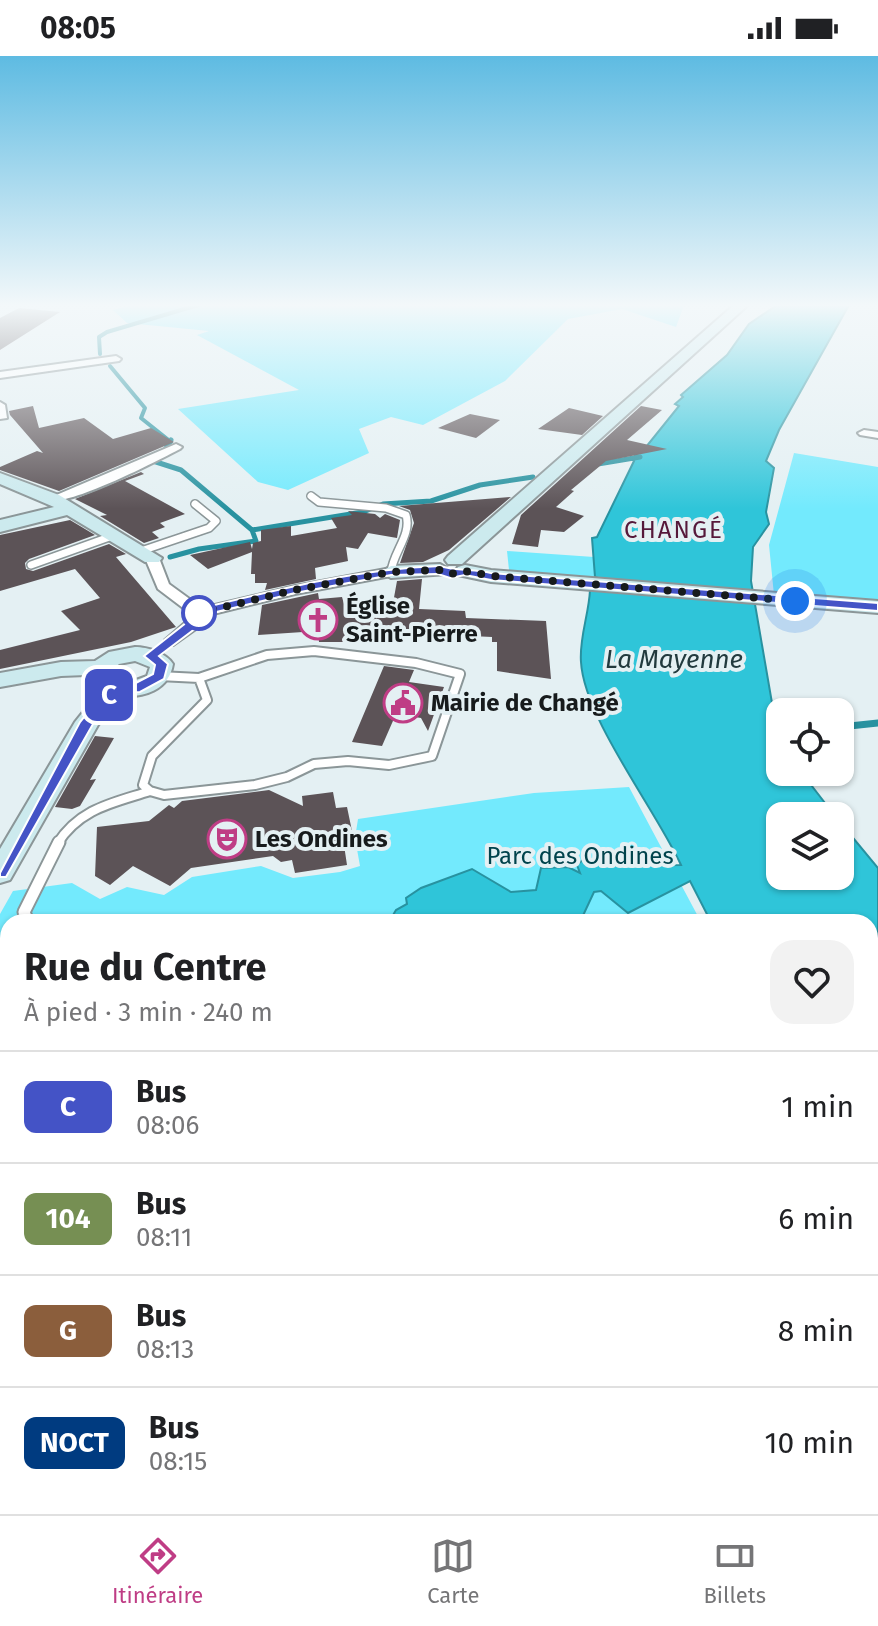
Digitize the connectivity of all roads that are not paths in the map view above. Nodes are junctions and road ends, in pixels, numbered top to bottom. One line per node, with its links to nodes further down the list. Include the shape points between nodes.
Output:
1 (667, 373): 15 (street)
2 (1, 375): 3 (street)
3 (0, 387)
4 (864, 433): 5 (street)
5 (878, 435)
6 (176, 447): 9 (street)
7 (0, 478): 9 (street)
8 (311, 496): 16 (lane, via 319,502 406,515 407,536 395,548)
9 (61, 504): 11 (street); 12 (street)
10 (195, 504): 13 (lane, via 216,521)
11 (0, 526)
12 (116, 535): 13 (street); 14 (lane)
13 (147, 554): 18 (street, via 163,586)
14 (31, 565)
15 (453, 567): 16 (street); 17 (street, via 491,576)
16 (391, 572): 18 (street)
17 (878, 607)
18 (199, 613): 19 (street)
19 (173, 640): 20 (street)
20 (155, 666): 21 (lane); 22 (street, via 135,689); 22 (street, via 123,655)
21 (199, 678): 24 (lane, via 207,700 152,756 143,785); 24 (lane, via 267,655 314,651 416,663 460,674 432,756 389,765 314,764 255,785 164,795)
22 (107, 679): 23 (street, via 61,669); 25 (street)
23 (0, 680)
24 (150, 791): 26 (lane, via 95,808 73,823)
25 (0, 873)
26 (25, 914)

